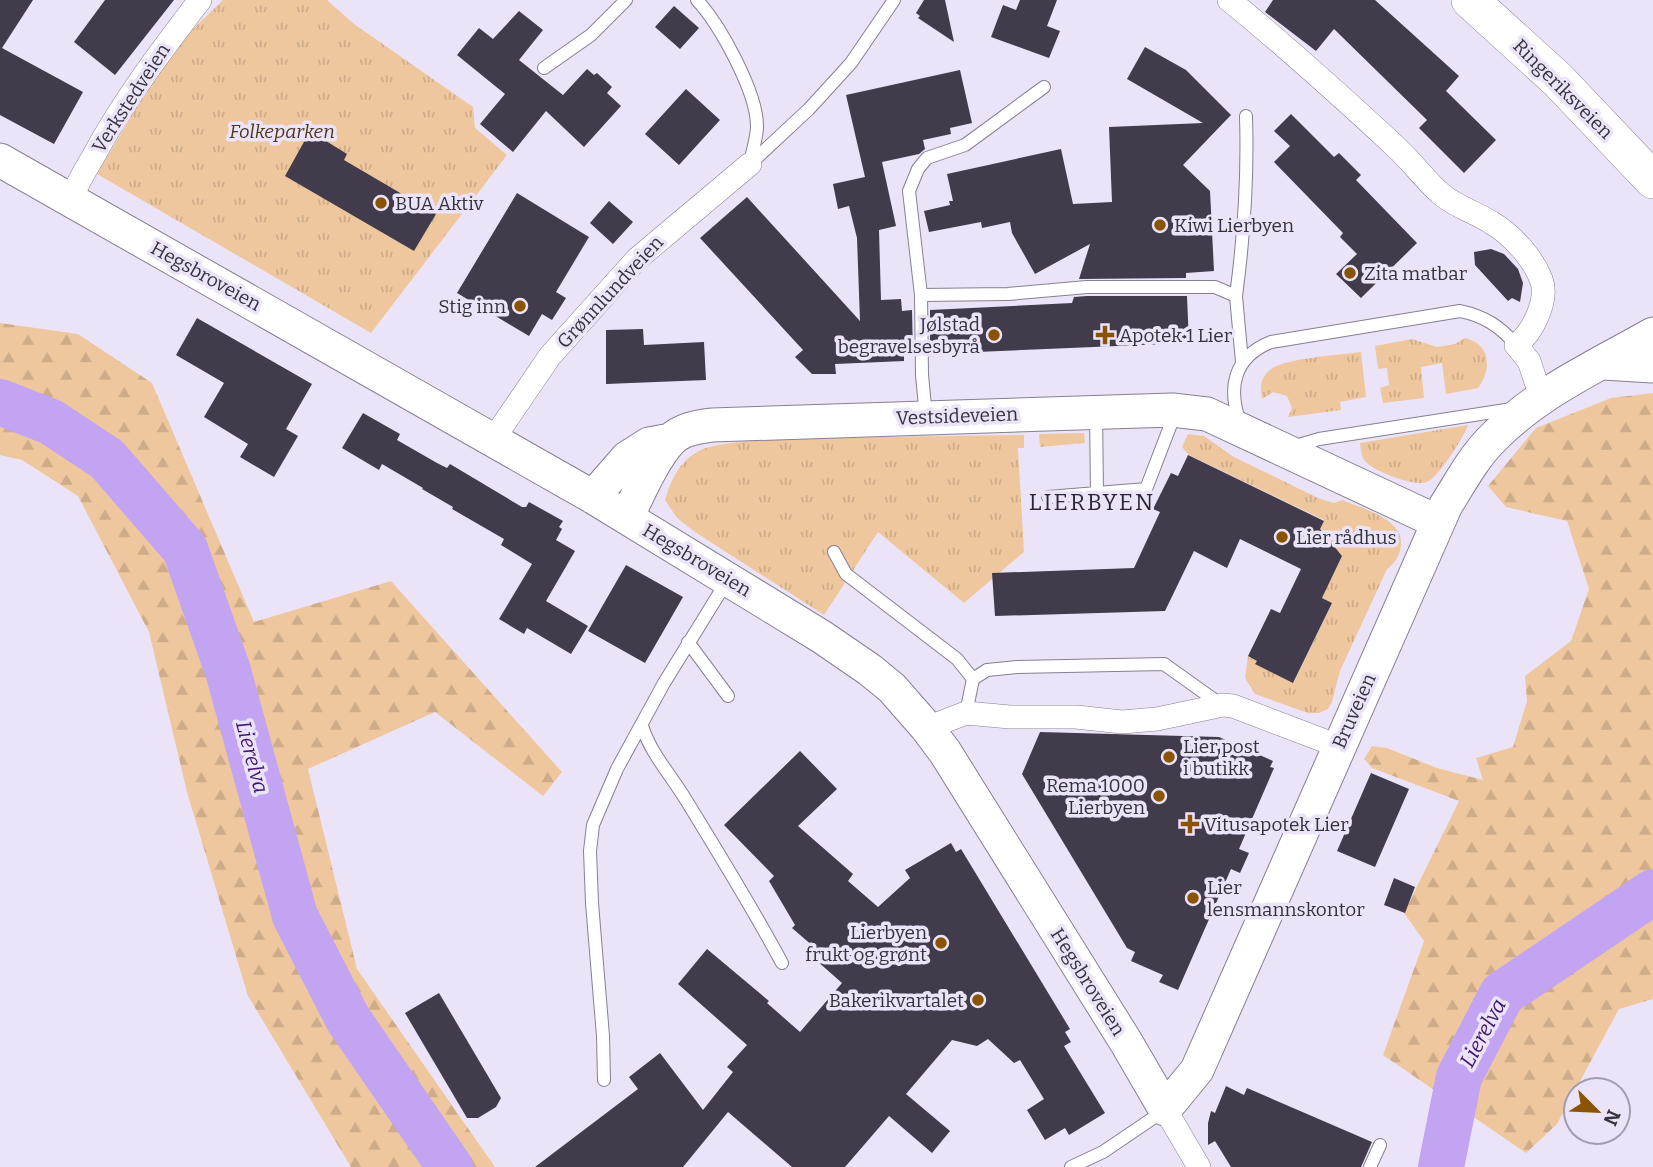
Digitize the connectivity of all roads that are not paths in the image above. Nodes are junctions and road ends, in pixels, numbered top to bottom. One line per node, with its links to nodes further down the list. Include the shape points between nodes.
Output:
1 (200, 0): 13 (street, Verkstedveien, via 120,110)
2 (626, 0): 7 (lane, via 591,35)
3 (697, 0): 11 (lane, via 733,55 752,101 757,125)
4 (894, 0): 11 (lane, via 851,63)
5 (1229, 0): 17 (street, via 1318,74 1441,194 1494,224 1535,266 1542,281 1540,307 1526,338)
6 (1470, 0): 12 (main road, Ringeriksveien, via 1558,80)
7 (544, 68)
8 (1044, 86): 14 (lane, via 965,145 927,158 918,169 909,191)
9 (1246, 116): 15 (lane, via 1245,229)
10 (0, 160): 13 (street, Hegsbroveien)
11 (750, 164): 27 (street, Grønnlundveien, via 637,259 550,356)
12 (1653, 180)
13 (71, 201): 27 (street, Hegsbroveien)
14 (921, 295): 15 (lane, via 1215,287); 24 (lane)
15 (1236, 296): 18 (lane)
16 (1653, 334): 19 (street, Bruveien)
17 (1516, 345): 18 (lane, via 1481,315 1460,312 1271,342); 21 (street, via 1529,361)
18 (1242, 362): 25 (lane, via 1234,398)
19 (1603, 363): 20 (street); 21 (street, Bruveien)
20 (1653, 366)
21 (1534, 403): 28 (lane, via 1319,439); 33 (street, Bruveien, via 1490,440)
22 (1176, 410): 23 (street, Vestsideveien); 25 (street, Vestsideveien, via 1207,414); 29 (lane, via 1146,489)
23 (1096, 411): 24 (street, Vestsideveien); 29 (lane)
24 (926, 417): 26 (street, Vestsideveien, via 712,425 693,427)
25 (1243, 431): 28 (street, Vestsideveien)
26 (671, 440): 30 (street, Vestsideveien, via 649,444 627,458); 32 (street)
27 (492, 441): 30 (street, Hegsbroveien)
28 (1286, 450): 33 (street, Vestsideveien)
29 (1097, 493): 31 (lane)
30 (593, 497): 32 (street, Hegsbroveien)
31 (1048, 497)
32 (627, 517): 35 (street, Hegsbroveien)
33 (1438, 522): 43 (street, Bruveien)
34 (834, 552): 37 (lane, via 846,574 957,659)
35 (729, 579): 36 (lane); 42 (street, Hegsbroveien, via 870,670)
36 (688, 642): 38 (lane); 41 (lane)
37 (973, 679): 39 (lane, via 987,670 1017,667 1164,664); 40 (lane)
38 (728, 696)
39 (1223, 705): 40 (street, via 1122,722); 43 (street)
40 (967, 713): 42 (street)
41 (642, 726): 44 (lane, via 648,745 686,799); 45 (lane, via 598,810 590,851)
42 (927, 728): 46 (street, Hegsbroveien)
43 (1338, 746): 46 (street, Bruveien, via 1197,1070)
44 (782, 963)
45 (604, 1080)
46 (1165, 1110): 48 (lane, via 1103,1152); 49 (street, Hegsbroveien)
47 (1380, 1144): 50 (lane)
48 (1071, 1167)
49 (1199, 1167)
50 (1370, 1167)

